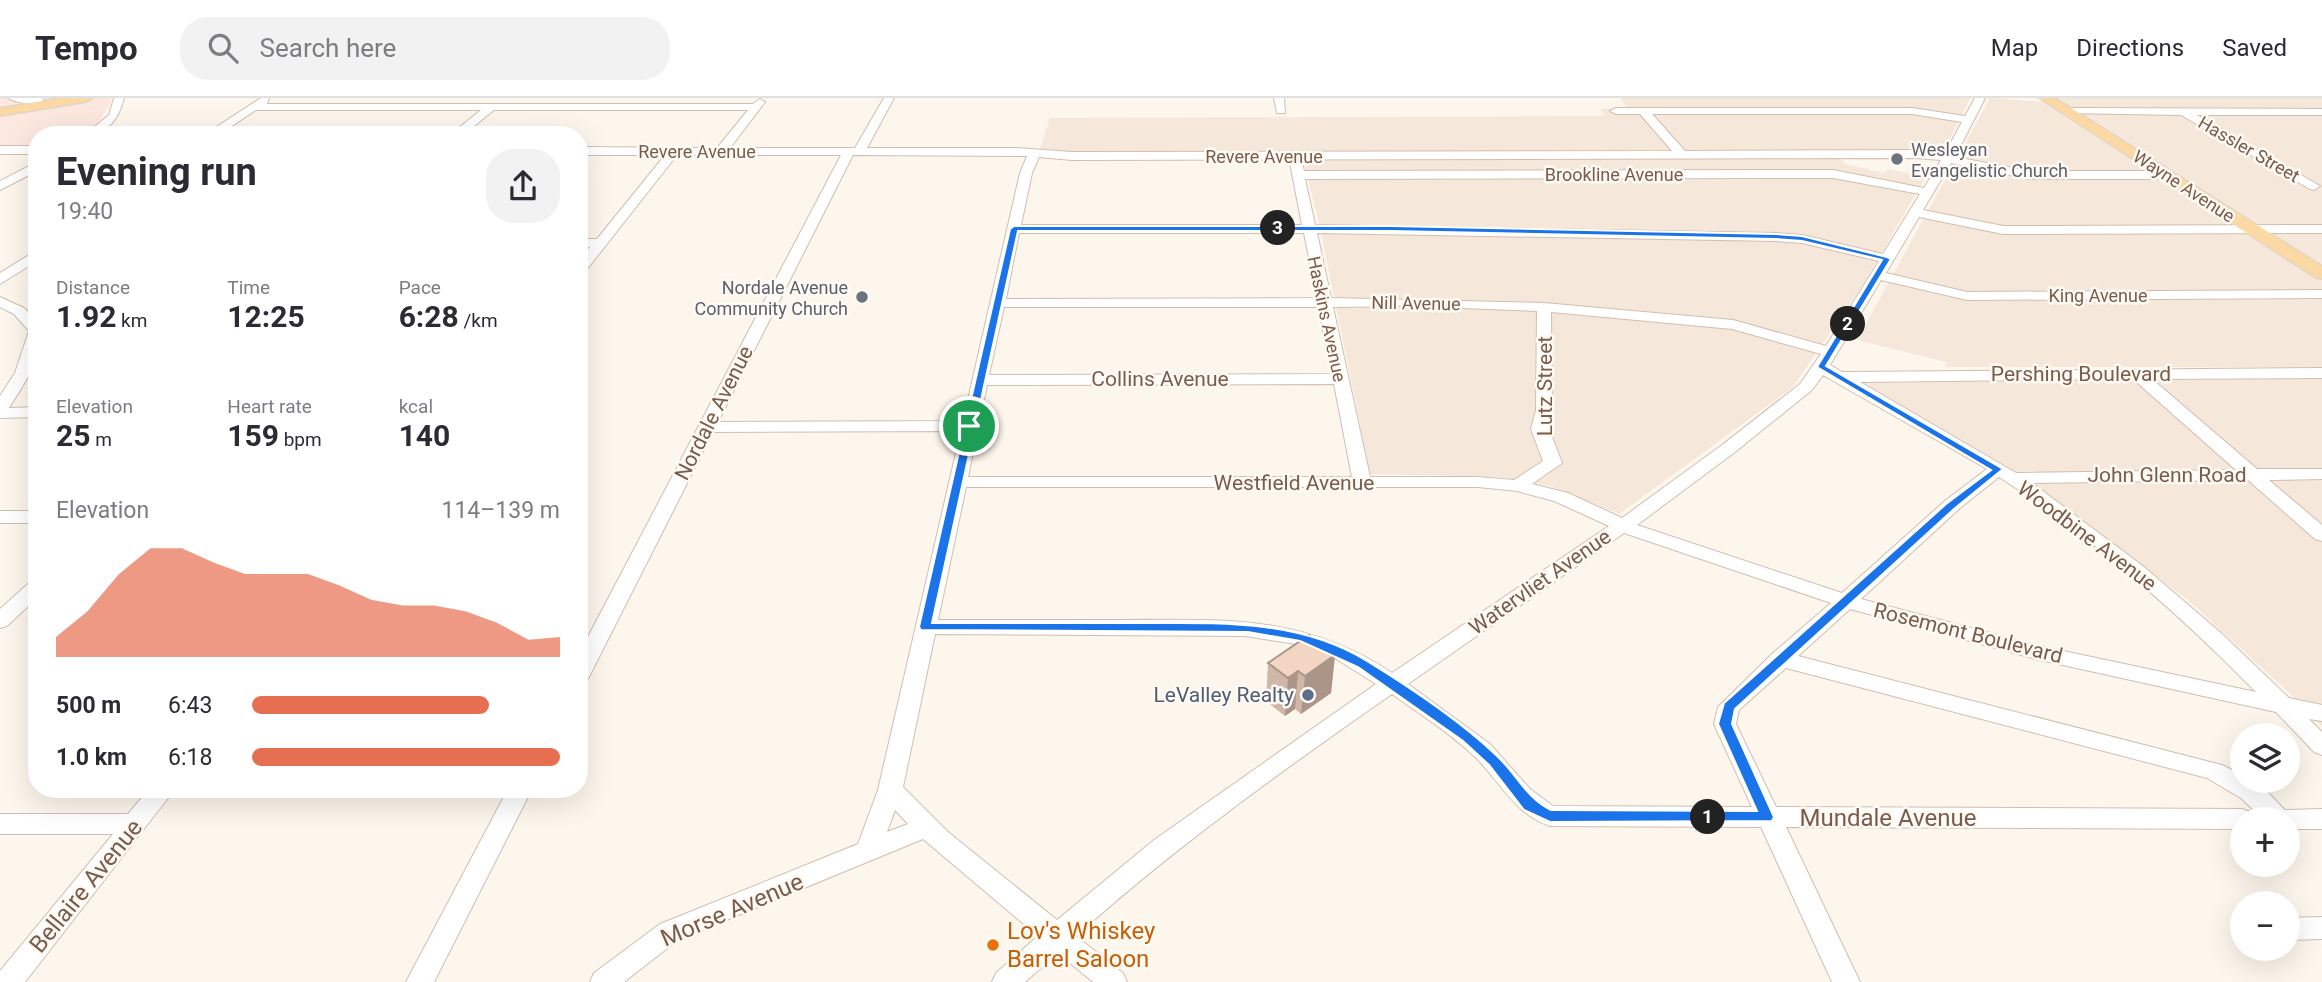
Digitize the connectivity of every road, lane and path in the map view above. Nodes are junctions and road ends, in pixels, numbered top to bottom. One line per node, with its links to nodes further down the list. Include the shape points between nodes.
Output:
1 (86, 98): 12 (main road)
2 (119, 98): 27 (street, via 114,116)
3 (269, 98): 13 (street)
4 (501, 98): 14 (street)
5 (889, 98): 35 (street, Nordale Avenue)
6 (1279, 98): 15 (street)
7 (1980, 98): 25 (street, Watervliet Avenue)
8 (2046, 98): 17 (main road, Wayne Avenue)
9 (2204, 98): 19 (street)
10 (41, 99): 12 (main road)
11 (760, 103): 14 (street); 34 (street)
12 (15, 104): 20 (main road); 24 (main road)
13 (254, 107): 14 (street); 28 (street)
14 (492, 107): 29 (street)
15 (1281, 111)
16 (1616, 111): 21 (street)
17 (2068, 111): 18 (street); 46 (main road, Wayne Avenue)
18 (2183, 111): 19 (street); 50 (street, Hassler Street)
19 (2229, 111): 22 (street)
20 (0, 112)
21 (1644, 112): 25 (street, via 1912,111); 39 (street)
22 (2295, 112): 23 (street); 26 (street)
23 (2322, 112)
24 (0, 118)
25 (1969, 120): 42 (street, Watervliet Avenue)
26 (2322, 125)
27 (102, 126)
28 (224, 126)
29 (468, 126)
30 (0, 150): 31 (street)
31 (28, 150)
32 (588, 151): 33 (street, Revere Avenue)
33 (674, 151): 34 (street, Revere Avenue); 58 (street)
34 (722, 151): 35 (street, Revere Avenue)
35 (854, 151): 36 (street, Revere Avenue); 80 (street, Nordale Avenue)
36 (1036, 153): 41 (street, Revere Avenue); 54 (street, via 1026,173)
37 (1443, 155): 38 (street, Revere Avenue); 41 (street, Revere Avenue); 48 (street)
38 (1586, 155): 39 (street, Revere Avenue); 44 (street)
39 (1682, 155): 40 (street, Revere Avenue)
40 (1729, 155): 42 (street, Revere Avenue); 45 (street)
41 (1294, 156): 47 (street, Haskins Avenue)
42 (1948, 158): 46 (street, Revere Avenue, via 2029,175); 51 (street, Watervliet Avenue)
43 (28, 171): 49 (street)
44 (1598, 174): 45 (street, Brookline Avenue); 48 (street, Brookline Avenue)
45 (1746, 174): 51 (street, Brookline Avenue, via 1842,174)
46 (2166, 174): 55 (main road, Wayne Avenue)
47 (1299, 175): 48 (street, Brookline Avenue); 53 (street, Haskins Avenue)
48 (1453, 175)
49 (0, 186)
50 (2314, 186)
51 (1927, 192): 52 (street, Watervliet Avenue)
52 (1916, 212): 55 (street, via 2003,230); 61 (street, Watervliet Avenue)
53 (1308, 228): 54 (street, King Avenue); 61 (street, King Avenue, via 1793,237); 66 (street, Haskins Avenue)
54 (1014, 229): 67 (street)
55 (2251, 229): 56 (street); 62 (main road, Wayne Avenue)
56 (2322, 229)
57 (588, 243): 58 (street)
58 (601, 243): 59 (street)
59 (588, 259)
60 (28, 262): 63 (street)
61 (1882, 267): 64 (street, King Avenue, via 1967,296); 70 (street, Watervliet Avenue)
62 (2322, 274)
63 (0, 280)
64 (2322, 294)
65 (0, 301): 69 (street)
66 (1324, 302): 67 (street, Nill Avenue); 68 (street, Nill Avenue); 75 (street, Haskins Avenue)
67 (998, 303): 76 (street)
68 (1544, 307): 70 (street, Nill Avenue, via 1733,325); 86 (street, Lutz Street, via 1545,387 1540,429 1553,463)
69 (28, 321)
70 (1826, 360): 74 (street, Woodbine Avenue); 89 (street, Watervliet Avenue, via 1806,387 1775,412)
71 (28, 363): 77 (street)
72 (2322, 373): 73 (street, Pershing Boulevard)
73 (2136, 374): 74 (street, Pershing Boulevard); 82 (street)
74 (1840, 377): 81 (street, Woodbine Avenue)
75 (1339, 379): 76 (street, Collins Avenue); 85 (street, Haskins Avenue)
76 (981, 380): 79 (street)
77 (0, 411): 78 (street)
78 (28, 412)
79 (969, 426): 80 (street); 84 (street)
80 (708, 427): 95 (street, Nordale Avenue)
81 (2004, 473): 82 (street, John Glenn Road); 92 (street, via 1950,506); 98 (street, Woodbine Avenue, via 2151,583)
82 (2253, 474): 83 (street, John Glenn Road); 90 (street)
83 (2322, 474)
84 (958, 482): 85 (street, Westfield Avenue); 94 (street)
85 (1362, 482): 86 (street, Westfield Avenue)
86 (1517, 486): 89 (street, Westfield Avenue, via 1585,506)
87 (0, 517): 88 (street)
88 (28, 517)
89 (1620, 526): 92 (street, Rosemont Boulevard); 97 (street, Watervliet Avenue)
90 (2322, 535)
91 (28, 595): 93 (street)
92 (1844, 601): 96 (street); 98 (street, Rosemont Boulevard, via 2040,653)
93 (0, 621)
94 (925, 627): 97 (street, Mundale Avenue, via 1248,628 1320,643); 101 (street)
95 (588, 658)
96 (1780, 659): 104 (street, via 2214,771 2250,791); 105 (street, via 1725,714 1725,724)
97 (1391, 684): 105 (street, Mundale Avenue, via 1468,737 1530,806 1550,816); 115 (street, Watervliet Avenue, via 1162,847)
98 (2283, 706): 99 (street, Rosemont Boulevard); 100 (street, Woodbine Avenue)
99 (2322, 713)
100 (2322, 746)
101 (890, 790): 111 (street); 112 (street)
102 (156, 798): 110 (street, Bellaire Avenue)
103 (515, 798): 117 (street)
104 (2266, 807)
105 (1767, 817): 106 (street, Mundale Avenue); 121 (street)
106 (2230, 819)
107 (2300, 819): 108 (street)
108 (2322, 819)
109 (0, 824): 110 (street)
110 (136, 824): 116 (street, Bellaire Avenue)
111 (926, 827): 112 (street, Morse Avenue); 115 (street)
112 (868, 851): 118 (street, Morse Avenue, via 669,932)
113 (2322, 928): 114 (street)
114 (2300, 929)
115 (1058, 936): 119 (street, Watervliet Avenue); 120 (street)
116 (8, 982)
117 (420, 982)
118 (604, 982)
119 (1006, 982)
120 (1114, 982)
121 (1846, 982)

